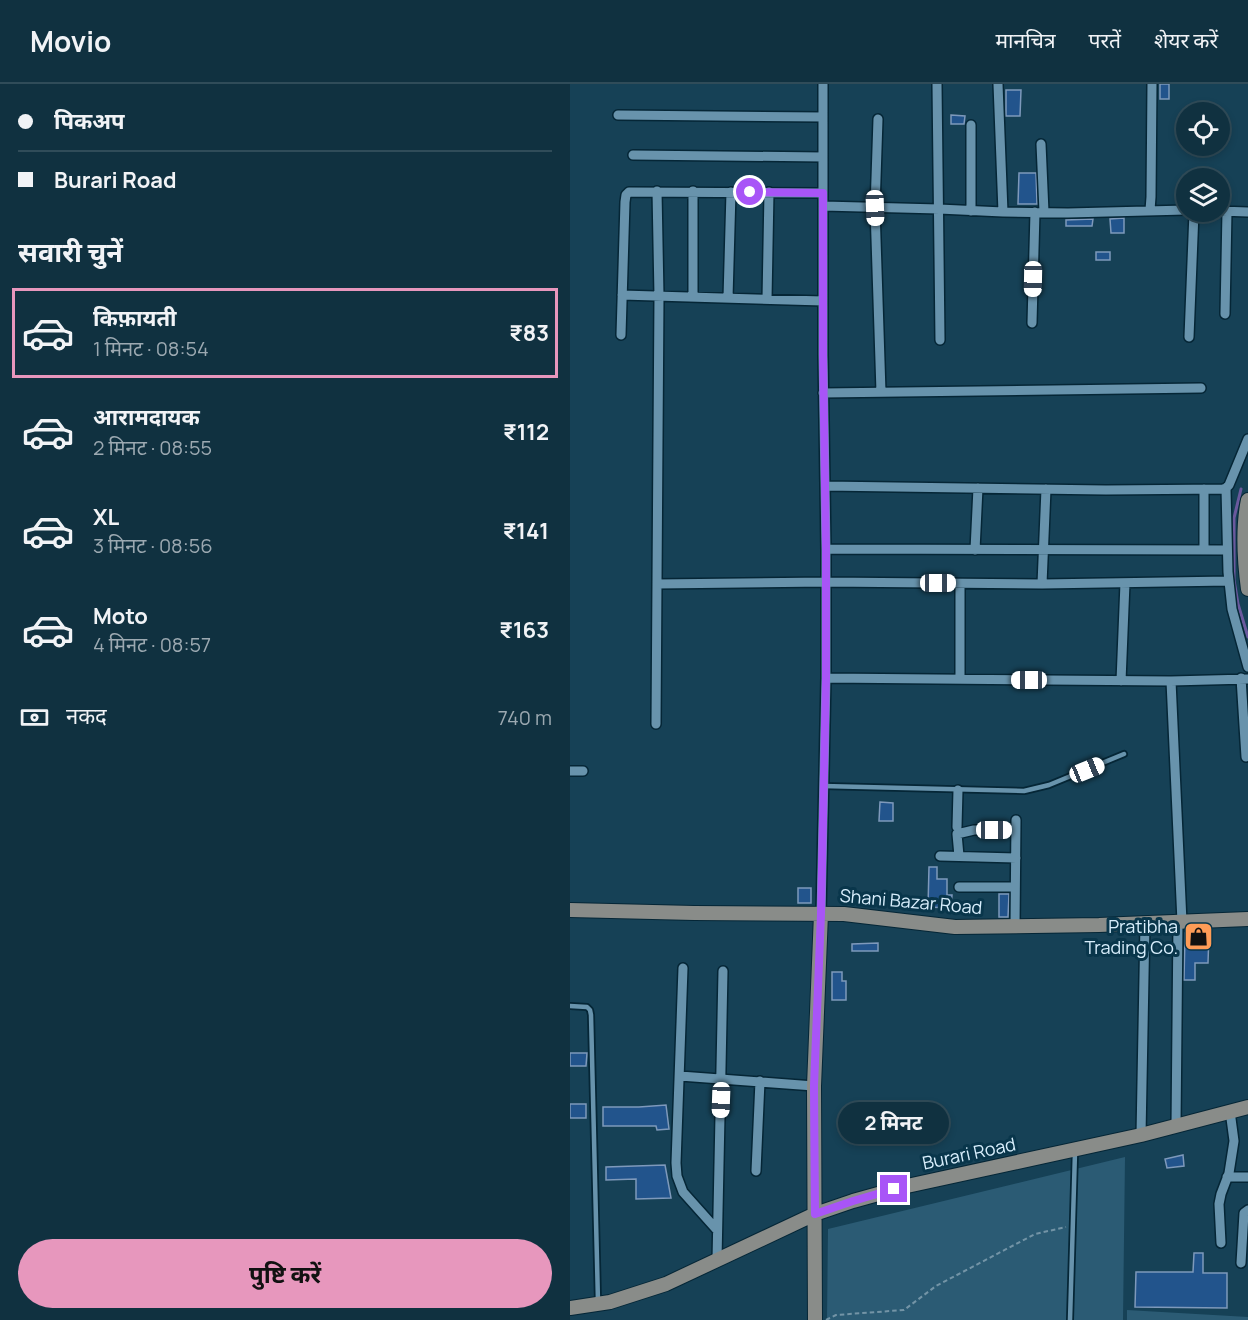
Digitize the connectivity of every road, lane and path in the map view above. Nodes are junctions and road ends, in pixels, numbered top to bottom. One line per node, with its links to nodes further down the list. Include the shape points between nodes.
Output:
1 (823, 84): 6 (street)
2 (937, 84): 19 (street)
3 (998, 84): 24 (street)
4 (1152, 84): 20 (street)
5 (618, 115): 6 (street)
6 (823, 117): 11 (street)
7 (878, 119): 18 (street)
8 (971, 125): 22 (street)
9 (1041, 144): 25 (street)
10 (633, 155): 11 (street)
11 (823, 157): 16 (street)
12 (657, 191): 13 (street); 29 (street, via 626,195); 30 (street)
13 (693, 191): 14 (street); 31 (street)
14 (731, 192): 15 (street); 32 (street)
15 (769, 192): 16 (street); 33 (street)
16 (823, 193): 17 (street)
17 (823, 206): 18 (street); 34 (street)
18 (875, 208): 19 (street); 41 (street)
19 (939, 208): 22 (street); 39 (street)
20 (1150, 210): 21 (street); 25 (street)
21 (1176, 210)
22 (971, 211): 24 (street)
23 (1230, 211): 26 (street)
24 (1003, 212): 25 (street)
25 (1040, 212): 36 (street)
26 (1248, 212)
27 (1194, 222): 38 (street)
28 (1223, 222): 35 (street)
29 (622, 295): 30 (street); 37 (street)
30 (658, 296): 31 (street); 58 (street)
31 (693, 297): 32 (street)
32 (728, 298): 33 (street)
33 (767, 300): 34 (street)
34 (823, 301): 42 (street)
35 (1225, 314)
36 (1032, 323)
37 (621, 335)
38 (1189, 337)
39 (940, 340)
40 (1202, 388): 41 (street)
41 (881, 392): 42 (street)
42 (823, 393): 44 (street)
43 (1248, 439): 46 (street)
44 (825, 486): 45 (street); 50 (street)
45 (978, 488): 47 (street); 51 (street)
46 (1226, 488): 48 (street); 54 (street)
47 (1046, 489): 48 (street); 52 (street)
48 (1204, 489): 53 (street)
49 (1247, 509): 61 (street)
50 (826, 549): 51 (street); 56 (street)
51 (975, 550): 52 (street)
52 (1043, 550): 53 (street); 60 (street)
53 (1204, 550): 54 (street)
54 (1227, 550): 55 (street)
55 (1229, 581): 57 (street); 62 (street, via 1232,609)
56 (826, 582): 58 (street); 59 (street); 63 (street)
57 (1125, 583): 60 (street); 66 (street)
58 (657, 584): 68 (street)
59 (960, 584): 60 (street); 65 (street)
60 (1042, 584)
61 (1248, 589)
62 (1248, 667)
63 (826, 678): 65 (street); 73 (street)
64 (1244, 678): 67 (street); 70 (street)
65 (960, 679): 66 (street)
66 (1121, 681): 67 (street)
67 (1171, 681): 84 (street)
68 (656, 724)
69 (1124, 754): 74 (lane, via 1049,785 1024,791)
70 (1246, 757)
71 (570, 771): 72 (street)
72 (583, 771)
73 (823, 786): 74 (lane); 82 (street)
74 (958, 790): 75 (street)
75 (957, 827)
76 (940, 856): 77 (street)
77 (959, 856): 78 (street); 78 (street, via 957,834 1015,825)
78 (1016, 858): 80 (street)
79 (959, 887): 80 (street)
80 (1015, 887): 86 (street)
81 (570, 910): 82 (street, Shani Bazar Road)
82 (821, 914): 86 (street, Shani Bazar Road, via 955,927); 93 (street)
83 (1248, 919): 84 (street, Shani Bazar Road)
84 (1180, 922): 85 (street, Shani Bazar Road); 96 (street)
85 (1145, 923): 86 (street, Shani Bazar Road); 97 (street)
86 (1015, 926)
87 (683, 968): 90 (street)
88 (723, 971): 91 (street)
89 (570, 1006): 109 (lane, via 587,1007 591,1015)
90 (680, 1076): 91 (street); 105 (street, via 677,1176 683,1192)
91 (721, 1078): 92 (street); 105 (street)
92 (760, 1081): 93 (street); 99 (street)
93 (814, 1086): 103 (street)
94 (1248, 1107): 95 (street, Burari Road)
95 (1230, 1112): 96 (street, Burari Road); 101 (street, via 1234,1141)
96 (1176, 1126): 97 (street, Burari Road)
97 (1141, 1135): 98 (street, Burari Road)
98 (1075, 1150): 103 (street, Burari Road, via 907,1186); 113 (lane)
99 (756, 1171)
100 (1248, 1176): 101 (street)
101 (1227, 1178): 106 (street, via 1219,1204)
102 (1248, 1210): 108 (street, via 1244,1212)
103 (815, 1214): 107 (street, Burari Road); 111 (street)
104 (1066, 1227): 112 (path, via 1035,1234 936,1286 904,1310 836,1315)
105 (717, 1230): 107 (street)
106 (1221, 1243)
107 (717, 1260): 109 (street, Burari Road, via 666,1284)
108 (1241, 1263)
109 (598, 1304): 110 (street, Burari Road)
110 (570, 1308)
111 (815, 1320)
112 (826, 1320)
113 (1070, 1320)

